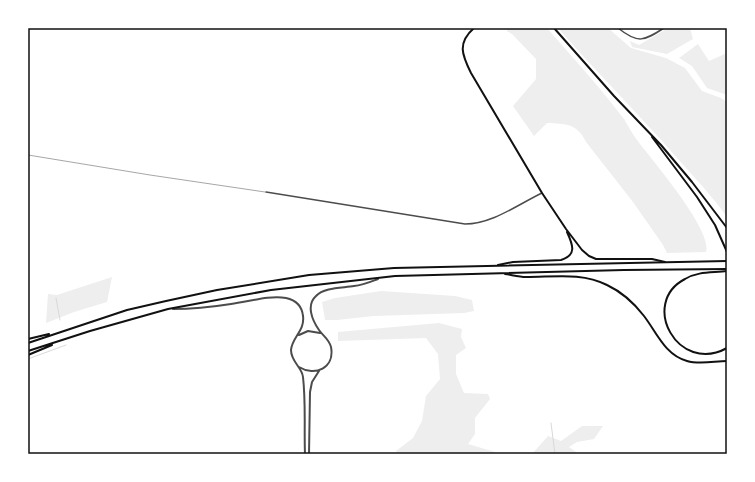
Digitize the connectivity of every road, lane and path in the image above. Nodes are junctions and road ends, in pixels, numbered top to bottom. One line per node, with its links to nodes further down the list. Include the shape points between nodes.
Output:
1 (474, 28): 8 (main road, via 463,41 462,51 465,60)
2 (554, 28): 5 (main road)
3 (618, 28): 4 (street, via 625,34 640,39 645,39)
4 (664, 28)
5 (643, 126): 9 (main road, via 692,182); 11 (main road, via 697,197 715,225)
6 (28, 155): 7 (lane)
7 (266, 192): 8 (street, via 464,224 477,224 494,218)
8 (542, 193): 10 (main road)
9 (727, 228)
10 (566, 229): 13 (main road, via 582,250 592,258 652,259); 14 (main road, via 573,248 568,258)
11 (727, 252)
12 (727, 261): 13 (main road)
13 (665, 262): 14 (main road)
14 (498, 265): 19 (main road, via 394,268 271,280 166,300)
15 (727, 270): 16 (main road); 25 (main road, via 702,273 682,280 671,292 665,311 666,324 672,336 687,350 706,354)
16 (502, 273): 17 (main road); 28 (main road, via 524,277 579,277 600,282 616,290 632,303 662,343 677,357 691,362)
17 (384, 277): 18 (main road, via 263,291); 20 (street, via 365,284 327,290 316,296 311,303 310,311)
18 (172, 309): 21 (street, via 286,298 298,304 302,312 303,325); 23 (main road)
19 (56, 333): 22 (main road); 24 (main road)
20 (321, 333): 21 (street, via 308,331); 30 (street, via 329,341 331,354 328,364)
21 (298, 336): 29 (street, via 292,349)
22 (28, 339)
23 (58, 341): 26 (main road); 27 (main road)
24 (28, 343)
25 (727, 348)
26 (28, 351)
27 (28, 355)
28 (727, 362)
29 (296, 365): 30 (street, via 308,371); 31 (street, via 303,378)
30 (320, 370): 32 (street, via 312,382 309,398)
31 (305, 454)
32 (309, 454)

